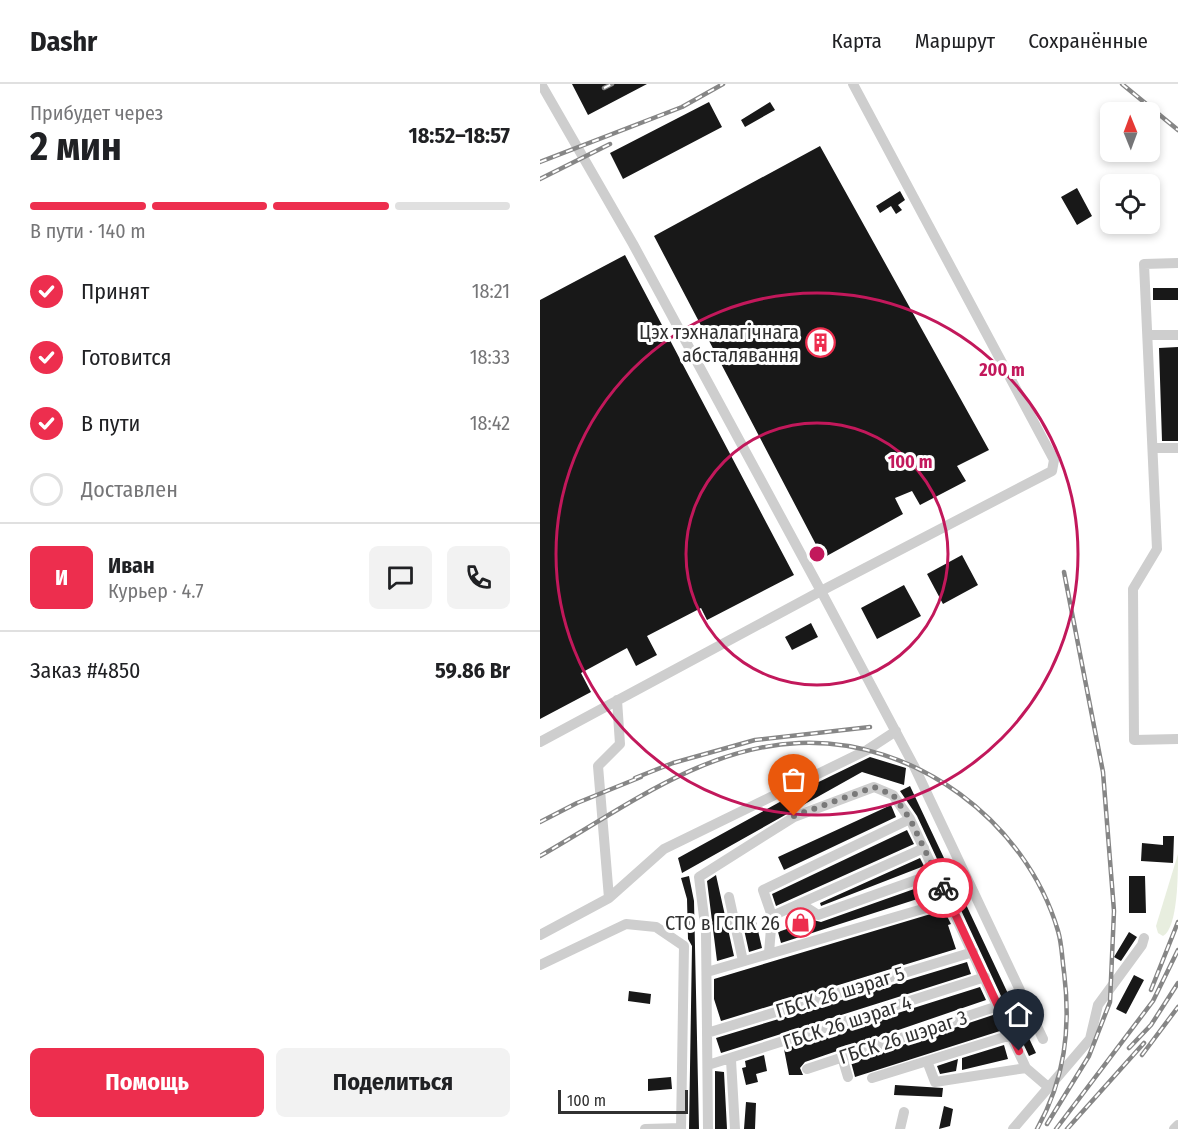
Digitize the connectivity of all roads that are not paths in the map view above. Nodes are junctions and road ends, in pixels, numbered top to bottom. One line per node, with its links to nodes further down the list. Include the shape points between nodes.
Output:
1 (542, 84): 8 (street)
2 (853, 84): 8 (street, via 1054,460 1052,471)
3 (1178, 263): 4 (street, via 1144,264)
4 (1148, 335): 5 (street); 6 (street)
5 (1178, 335)
6 (1153, 448): 7 (street); 11 (street, via 1158,549 1133,589 1134,740)
7 (1178, 448)
8 (820, 591): 9 (street); 10 (street)
9 (617, 700): 12 (street); 17 (street, via 620,744 598,766)
10 (896, 731): 17 (street, via 867,750 664,849); 32 (street)
11 (1178, 739)
12 (540, 742)
13 (910, 819): 14 (street); 20 (street, via 763,890); 27 (street, via 893,795 874,787 794,816 699,877)
14 (924, 848): 15 (street); 19 (street)
15 (936, 873): 18 (street); 19 (street, via 818,915)
16 (729, 897): 25 (street)
17 (609, 898): 21 (street)
18 (950, 901): 23 (street); 24 (street)
19 (801, 904): 20 (street)
20 (772, 916): 24 (street)
21 (540, 935)
22 (1144, 938): 41 (street, via 1098,1005 1090,1039)
23 (973, 952): 28 (street); 30 (street, ГБСК 26 шэраг 5)
24 (769, 953): 25 (street)
25 (743, 961): 27 (street)
26 (540, 965): 45 (street, via 626,924 656,927 684,946)
27 (707, 972): 30 (street)
28 (985, 977): 29 (street); 34 (street, ГБСК 26 шэраг 4)
29 (998, 1006): 31 (street); 33 (street, ГБСК 26 шэраг 3)
30 (707, 1033): 36 (street)
31 (1011, 1035): 35 (street); 37 (street)
32 (1043, 1039)
33 (842, 1057): 38 (street, ГБСК 26 шэраг 3); 39 (street)
34 (731, 1060): 36 (street, ГБСК 26 шэраг 4); 47 (street)
35 (927, 1061): 37 (street, via 935,1082); 40 (street)
36 (708, 1065): 46 (street)
37 (1026, 1068): 41 (street)
38 (807, 1069)
39 (848, 1077)
40 (872, 1078)
41 (1047, 1086): 49 (street)
42 (904, 1112): 48 (street)
43 (1178, 1125): 50 (street)
44 (645, 1129): 45 (street)
45 (681, 1129)
46 (708, 1129)
47 (735, 1129)
48 (900, 1129)
49 (1013, 1129)
50 (1174, 1129)

